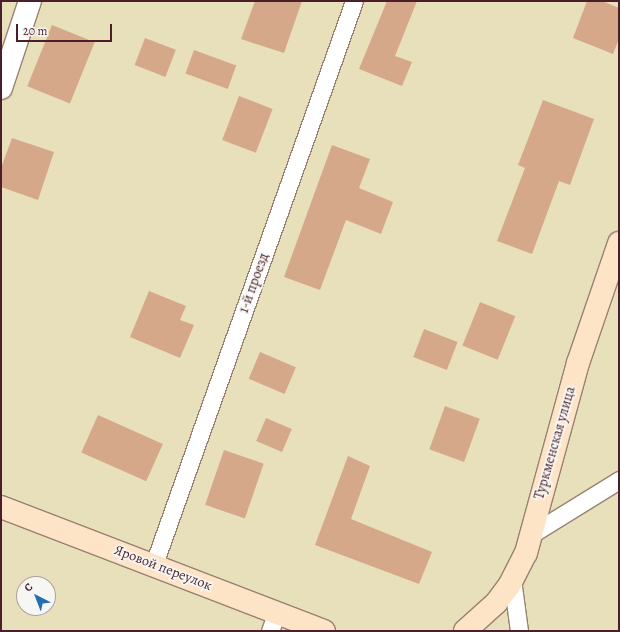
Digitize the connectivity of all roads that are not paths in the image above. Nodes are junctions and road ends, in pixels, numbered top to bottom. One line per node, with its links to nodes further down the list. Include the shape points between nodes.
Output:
1 (30, 1): 3 (street)
2 (354, 1): 8 (lane, 1-й проезд)
3 (1, 88)
4 (619, 243): 7 (main road, Туркменская улица, via 578,363)
5 (619, 480): 7 (lane)
6 (1, 507): 8 (main road, Яровой переулок)
7 (530, 535): 9 (main road, Туркменская улица, via 526,553)
8 (154, 564): 10 (main road, Яровой переулок)
9 (512, 579): 11 (main road, Туркменская улица, via 496,603); 13 (lane)
10 (274, 621): 12 (main road, Яровой переулок)
11 (466, 630)
12 (324, 631)
13 (519, 631)

